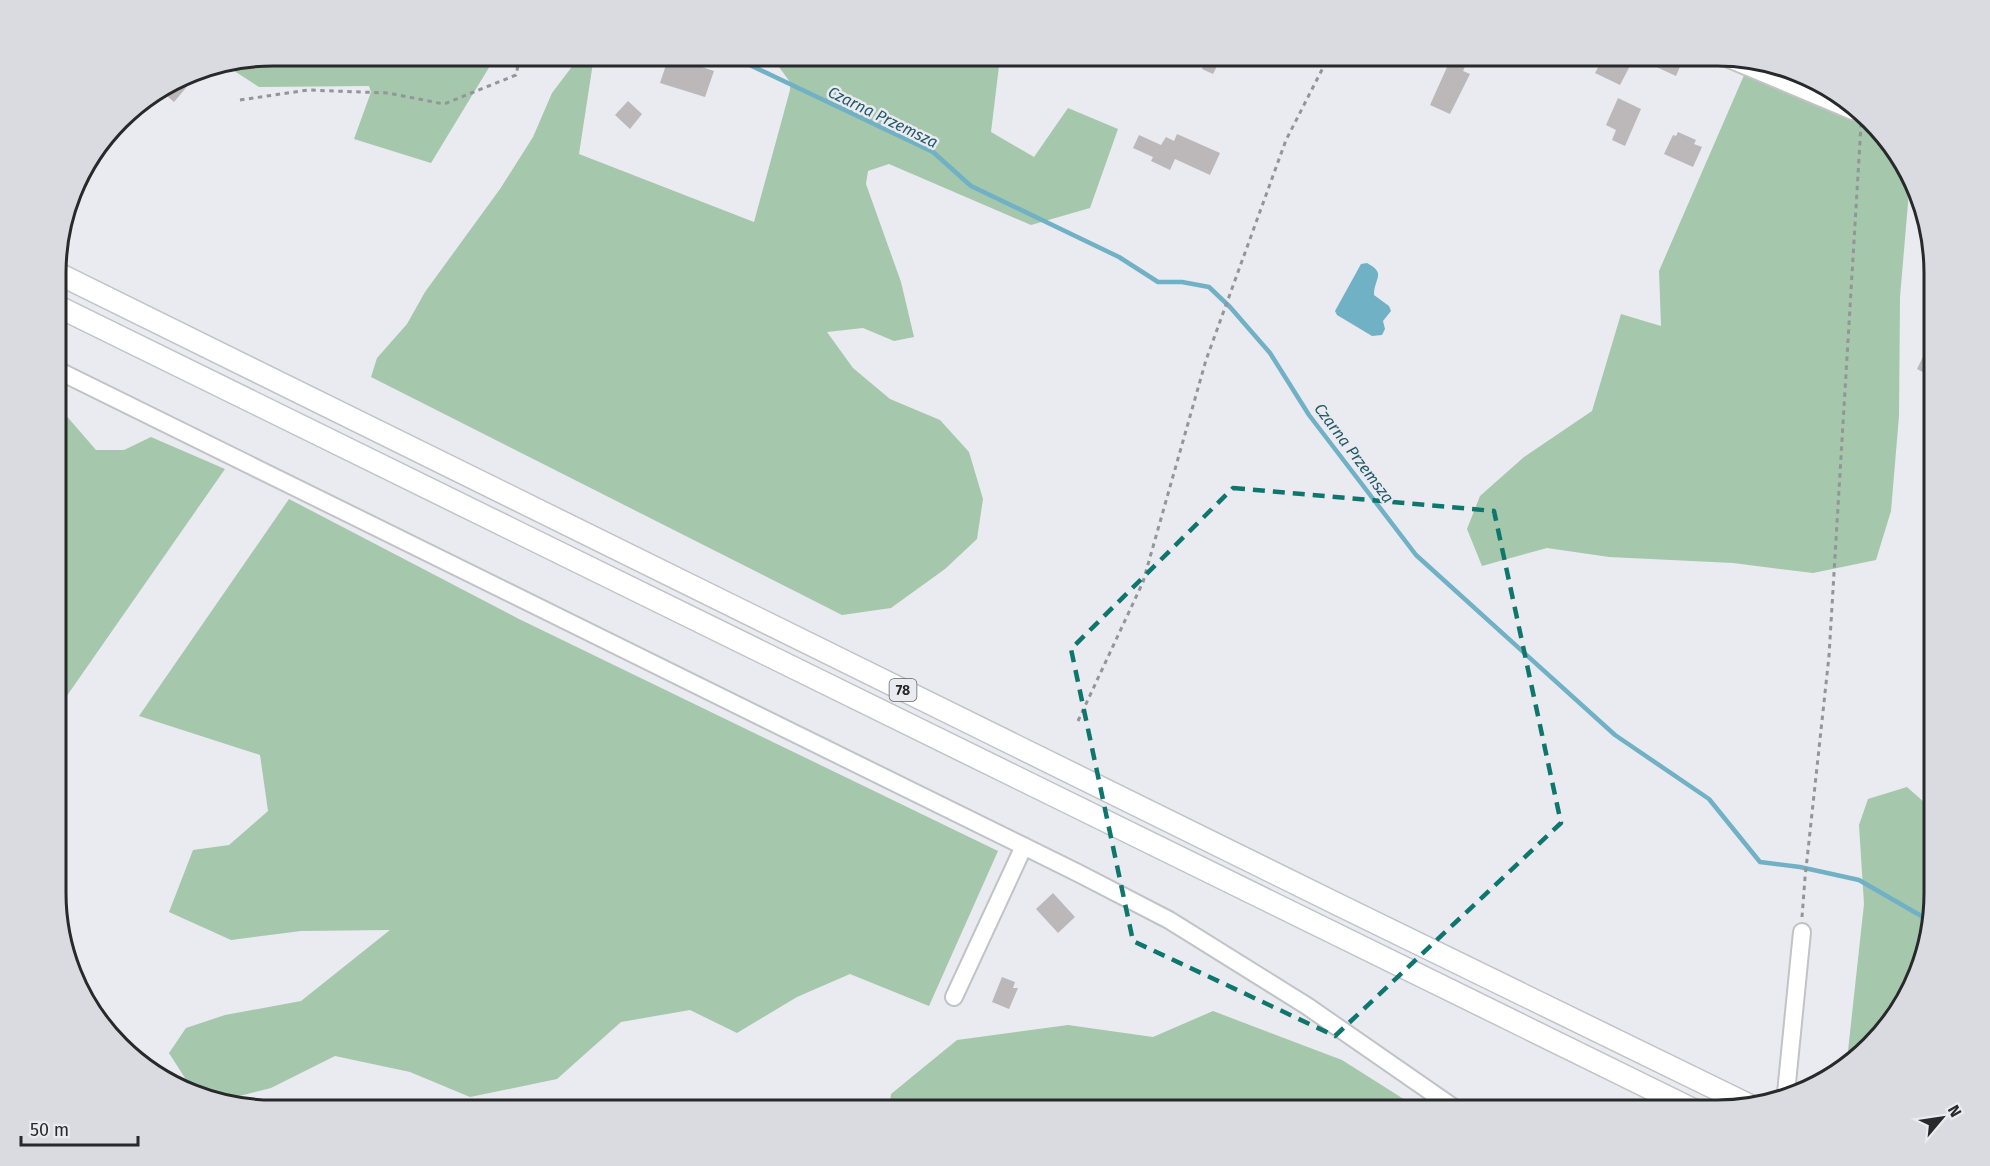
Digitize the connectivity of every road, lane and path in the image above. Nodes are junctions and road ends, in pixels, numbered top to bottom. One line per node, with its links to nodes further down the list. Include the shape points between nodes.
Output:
1 (518, 66): 4 (path, via 516,75 444,104 388,93 308,90)
2 (1324, 66): 10 (path, via 1286,140 1206,360 1143,582)
3 (1756, 70): 5 (street)
4 (240, 100)
5 (1835, 103)
6 (1861, 125): 12 (path, via 1829,656)
7 (66, 277): 15 (main road, 78)
8 (66, 310): 17 (main road, 78)
9 (66, 374): 11 (street)
10 (1078, 721)
11 (1024, 846): 13 (street); 16 (street, via 1169,920 1307,1006)
12 (1802, 932): 14 (street)
13 (954, 997)
14 (1786, 1088)
15 (1737, 1099)
16 (1442, 1100)
17 (1674, 1100)

